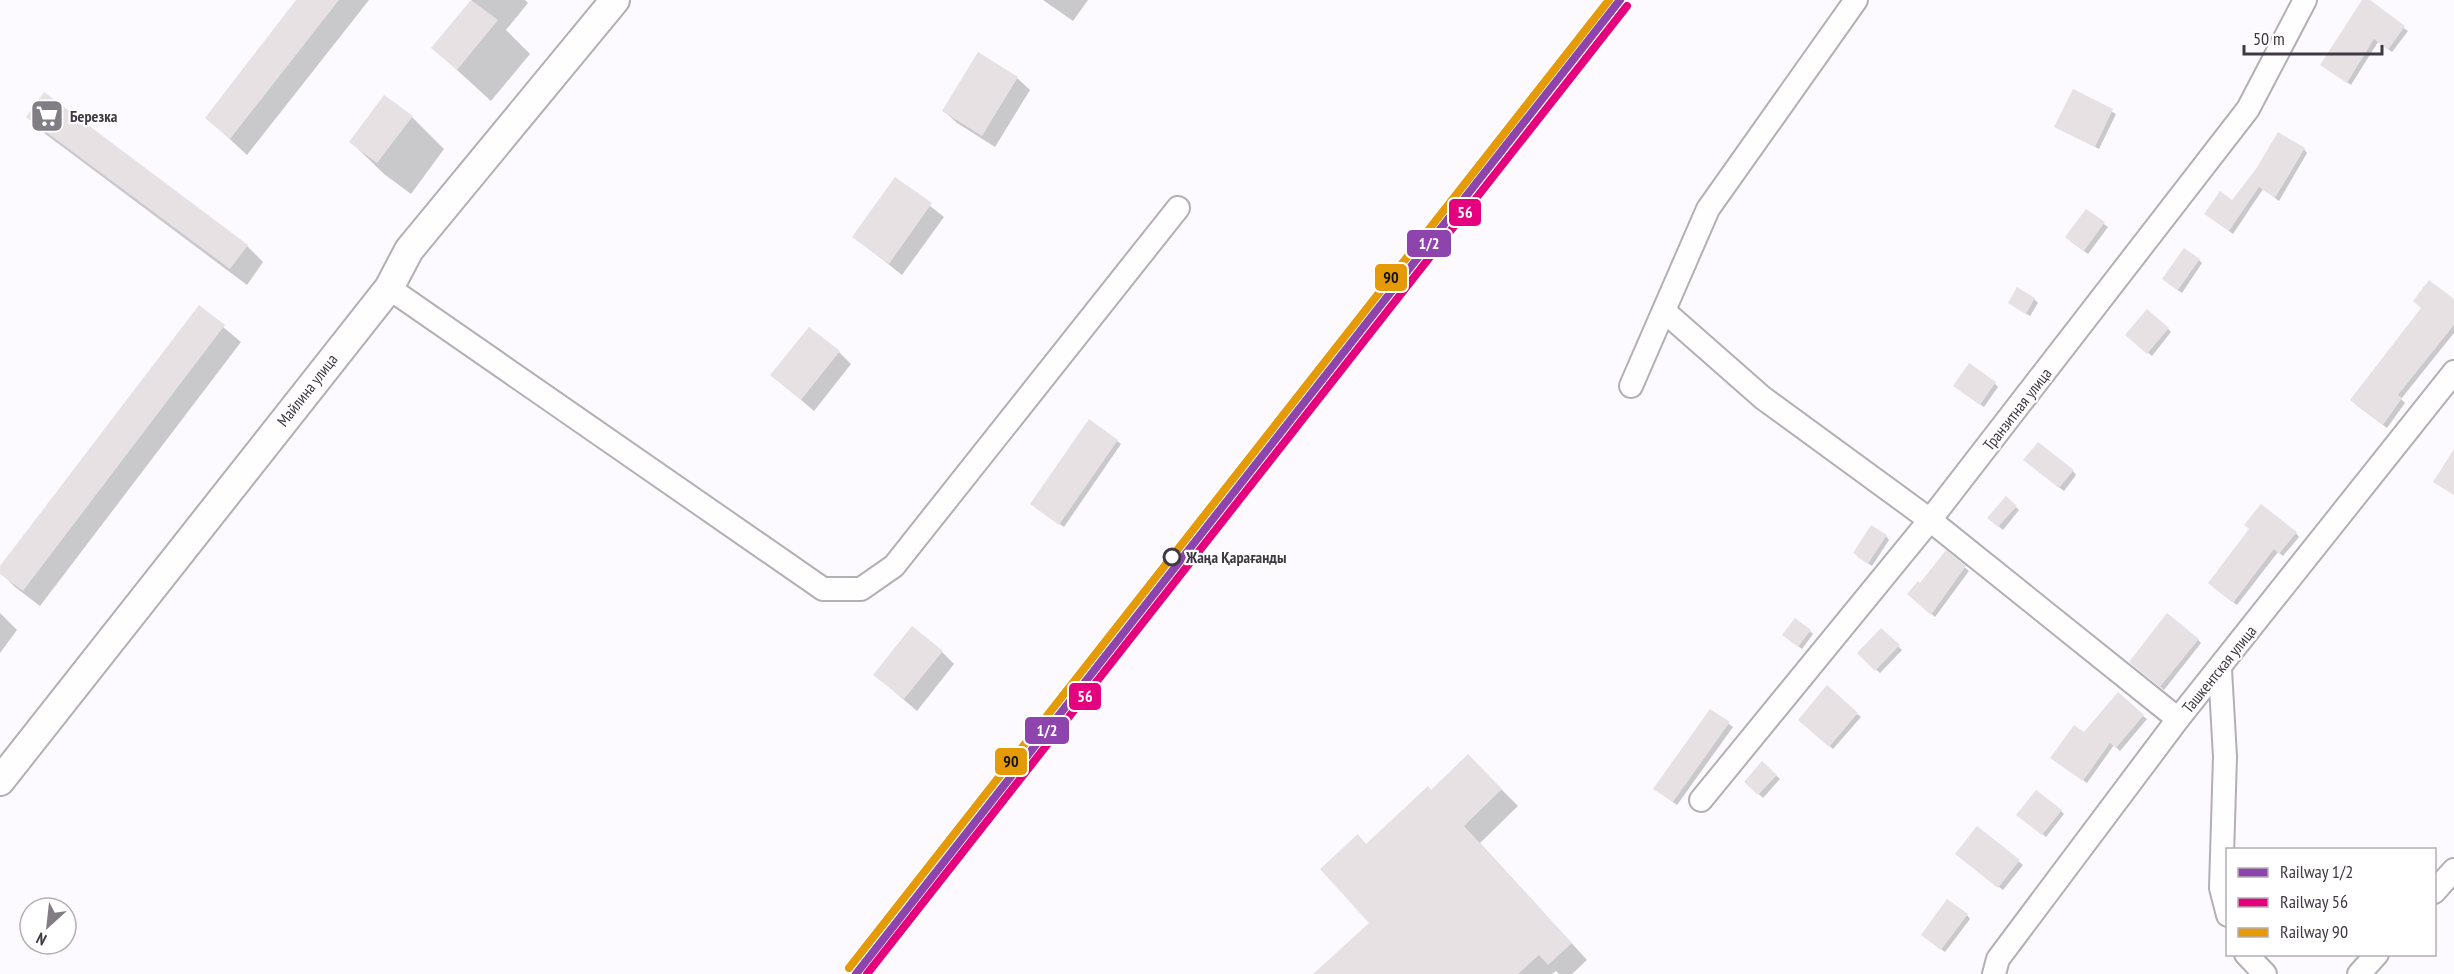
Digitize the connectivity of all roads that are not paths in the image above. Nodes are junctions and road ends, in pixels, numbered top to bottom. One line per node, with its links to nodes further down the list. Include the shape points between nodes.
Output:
1 (615, 0): 5 (main road, Майлина улица, via 409,250)
2 (1856, 0): 6 (street, via 1708,209)
3 (2305, 0): 9 (street, Транзитная улица, via 2248,109)
4 (1178, 208): 5 (street, via 894,566 861,589 823,589)
5 (389, 288): 12 (main road, Майлина улица)
6 (1664, 311): 8 (street); 9 (street, via 1763,398)
7 (2454, 372): 10 (street, Ташкентская улица)
8 (1631, 386)
9 (1930, 520): 11 (street); 13 (street, Транзитная улица)
10 (2220, 669): 11 (street, Ташкентская улица); 16 (street, via 2225,757 2221,888)
11 (2178, 719): 19 (street, Ташкентская улица, via 1998,959)
12 (0, 781)
13 (1701, 800)
14 (2454, 870): 15 (street)
15 (2436, 890)
16 (2226, 907)
17 (2248, 956): 20 (street)
18 (2375, 956): 21 (street)
19 (1994, 974)
20 (2265, 974)
21 (2359, 974)

